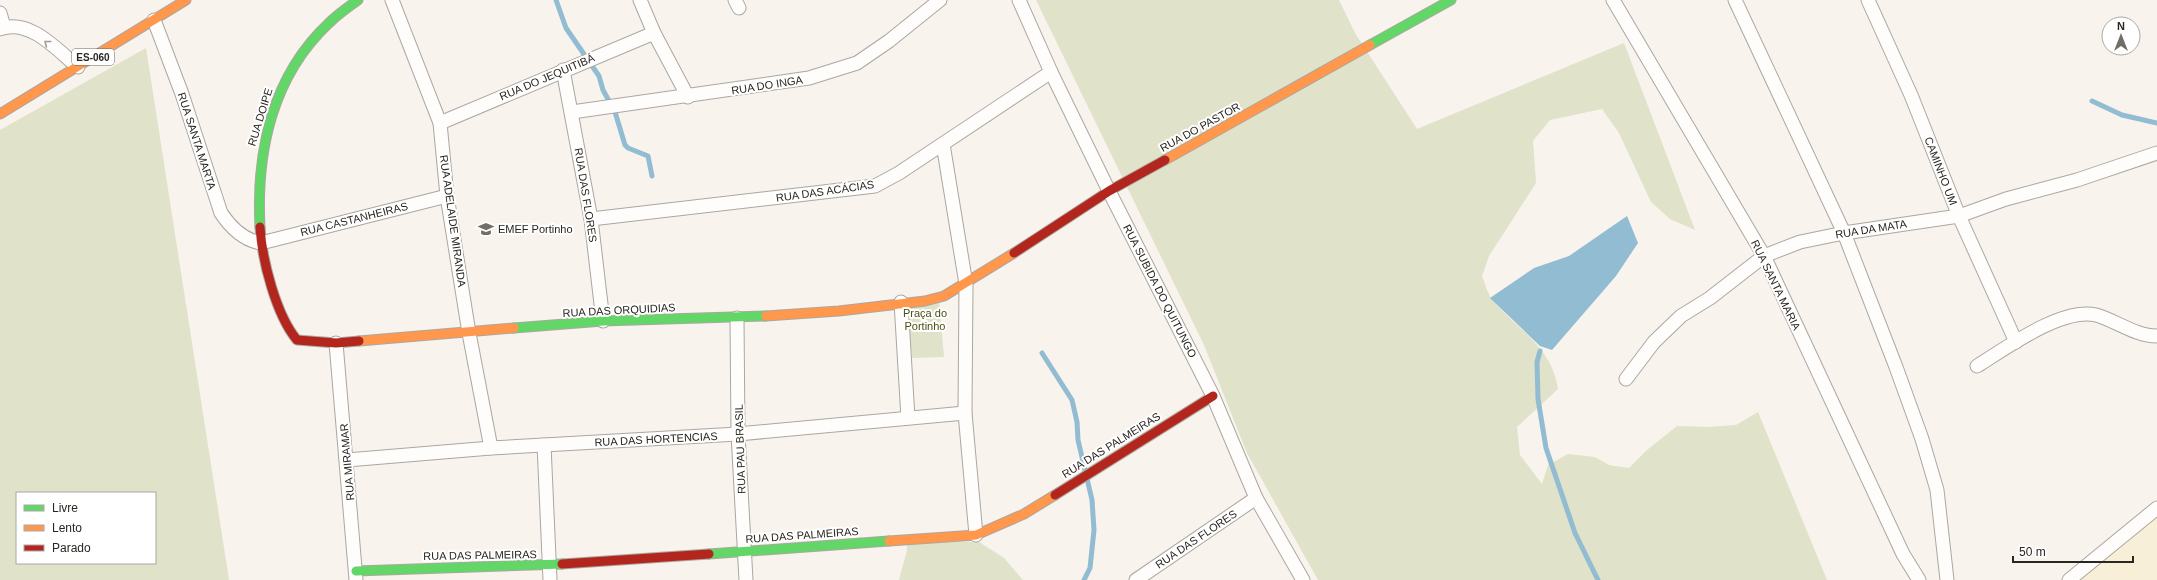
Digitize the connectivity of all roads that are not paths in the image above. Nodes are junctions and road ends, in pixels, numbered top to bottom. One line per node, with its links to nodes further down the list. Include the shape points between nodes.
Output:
1 (186, 0): 12 (street, ES-060)
2 (358, 0): 29 (street, RUA DOIPE, via 342,10 322,29 284,80 261,149)
3 (392, 0): 21 (street, RUA ADELAIDE MIRANDA)
4 (640, 0): 14 (street)
5 (940, 0): 18 (street, RUA DO INGA, via 857,63 809,78)
6 (1020, 0): 17 (street, RUA SUBIDA DO QUITUNGO)
7 (1452, 0): 24 (street, RUA DO PASTOR)
8 (1613, 0): 30 (street, RUA SANTA MARIA)
9 (1735, 0): 28 (street)
10 (1868, 0): 26 (street, CAMINHO UM, via 1911,96)
11 (0, 13): 13 (street)
12 (154, 20): 15 (street, ES-060); 29 (street, RUA SANTA MARTA, via 182,94 221,213 230,227 252,242)
13 (2, 28): 15 (street, one-way to 13, via 30,30 22,27)
14 (654, 33): 16 (street, RUA DO JEQUITIBÁ); 18 (street)
15 (78, 67): 20 (street, ES-060)
16 (563, 70): 19 (street, RUA DAS FLORES); 21 (street, RUA DO JEQUITIBÁ)
17 (1051, 72): 22 (street, RUA DAS ACÁCIAS); 24 (street, RUA SUBIDA DO QUITUNGO)
18 (688, 97): 19 (street, RUA DO INGA)
19 (572, 112): 27 (street, RUA DAS FLORES)
20 (0, 114)
21 (440, 123): 25 (street, RUA ADELAIDE MIRANDA)
22 (943, 144): 27 (street, RUA DAS ACÁCIAS, via 875,186); 31 (street)
23 (2157, 153): 26 (street, RUA DA MATA)
24 (1109, 191): 31 (street, RUA DO PASTOR); 42 (street, RUA SUBIDA DO QUITUNGO)
25 (448, 196): 29 (street, RUA CASTANHEIRAS); 36 (street, RUA ADELAIDE MIRANDA)
26 (1959, 216): 28 (street, RUA DA MATA); 38 (street, CAMINHO UM)
27 (591, 219): 35 (street, RUA DAS FLORES)
28 (1844, 233): 30 (street, RUA DA MATA, via 1800,242); 60 (street, via 1924,446 1937,490)
29 (261, 243): 33 (street, RUA DOIPE)
30 (1764, 256): 41 (street, RUA DA MATA, via 1710,298 1681,316 1654,342); 59 (street, RUA SANTA MARIA, via 1903,554)
31 (966, 284): 32 (street, RUA DAS ORQUIDIAS, via 925,301); 43 (street)
32 (901, 302): 34 (street, RUA DAS ORQUIDIAS, via 839,311); 44 (street)
33 (282, 317): 39 (street, RUA DAS ORQUIDIAS, via 297,340)
34 (737, 318): 35 (street, RUA DAS ORQUIDIAS); 45 (street, RUA PAU BRASIL)
35 (603, 321): 36 (street, RUA DAS ORQUIDIAS)
36 (469, 333): 39 (street, RUA DAS ORQUIDIAS); 47 (street, RUA ADELAIDE MIRANDA)
37 (2157, 336): 38 (street, via 2148,336 2095,315 2078,314 2063,317)
38 (2016, 342): 40 (street)
39 (336, 343): 48 (street, RUA MIRAMAR)
40 (1977, 366)
41 (1626, 379)
42 (1213, 396): 49 (street, RUA SUBIDA DO QUITUNGO); 51 (street, RUA DAS PALMEIRAS, via 1024,514)
43 (965, 413): 44 (street, RUA DAS HORTENCIAS); 51 (street)
44 (908, 418): 45 (street, RUA DAS HORTENCIAS)
45 (738, 434): 46 (street, RUA DAS HORTENCIAS); 52 (street, RUA PAU BRASIL)
46 (544, 445): 47 (street, RUA DAS HORTENCIAS); 53 (street)
47 (491, 448): 48 (street, RUA DAS HORTENCIAS)
48 (347, 460): 54 (street, RUA MIRAMAR)
49 (1256, 498): 57 (street, RUA DAS FLORES); 58 (street, RUA SUBIDA DO QUITUNGO)
50 (2157, 508): 61 (street)
51 (976, 536): 52 (street, RUA DAS PALMEIRAS)
52 (744, 551): 53 (street, RUA DAS PALMEIRAS); 56 (street, RUA PAU BRASIL)
53 (549, 566): 54 (street, RUA DAS PALMEIRAS); 55 (street)
54 (356, 575)
55 (550, 580)
56 (746, 580)
57 (1136, 580)
58 (1303, 580)
59 (1919, 580)
60 (1947, 580)
61 (2069, 580)

